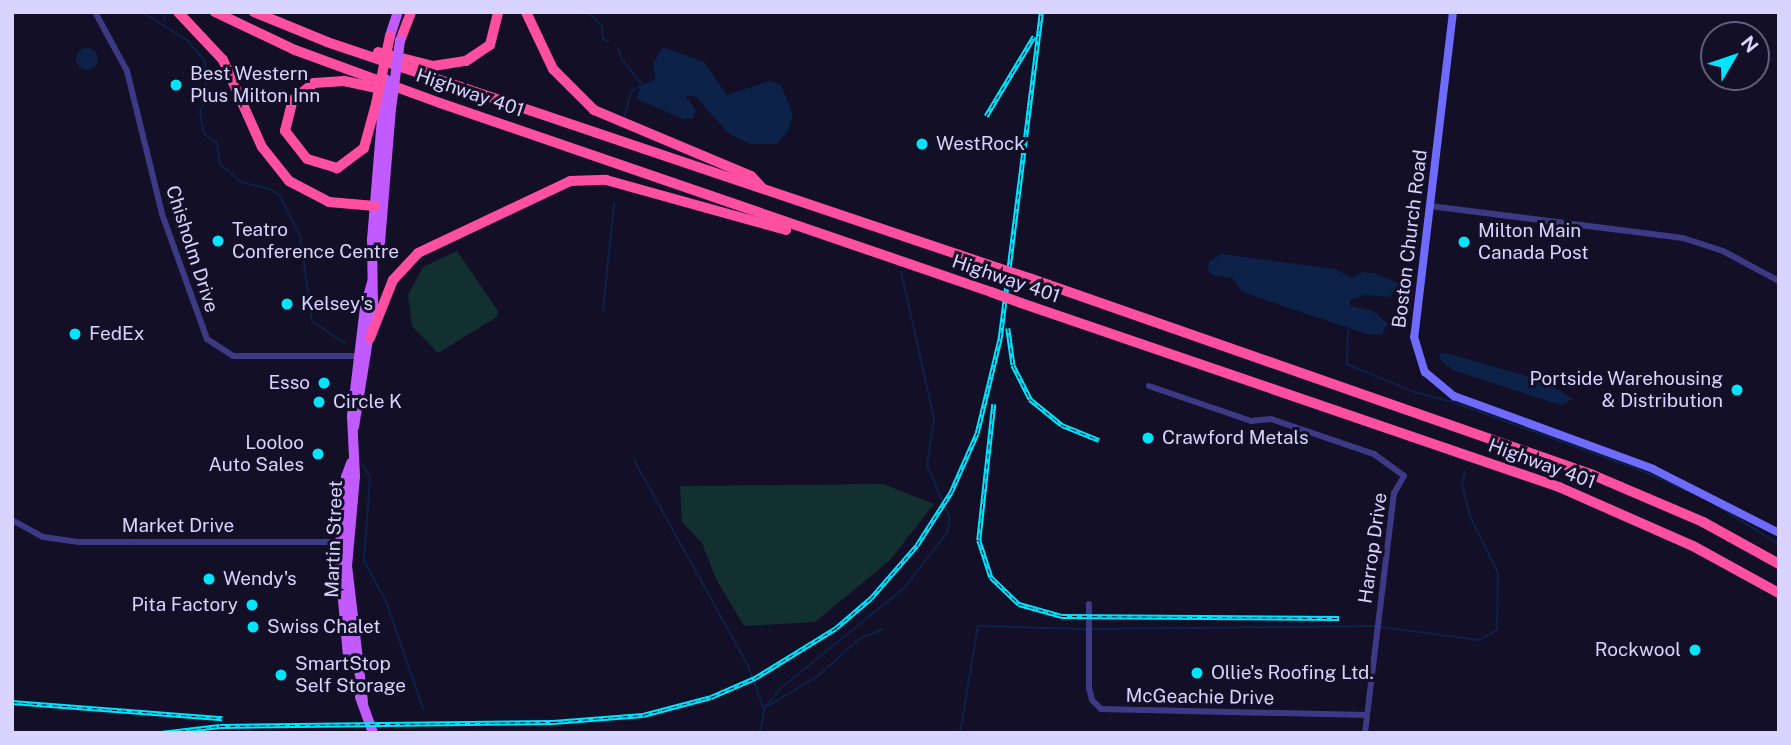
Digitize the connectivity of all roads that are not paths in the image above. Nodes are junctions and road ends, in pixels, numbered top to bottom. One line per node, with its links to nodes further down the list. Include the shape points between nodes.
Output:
1 (95, 12): 22 (street, Chisholm Drive, via 127,71 162,214 207,339 233,356)
2 (177, 12): 15 (highway, via 223,60 262,148 289,181 329,202)
3 (215, 12): 12 (highway, Highway 401, via 295,51)
4 (254, 12): 11 (highway, Highway 401)
5 (398, 12): 10 (main road)
6 (411, 12): 10 (highway)
7 (498, 12): 11 (highway, via 490,45 480,55 450,65 417,64 369,49)
8 (526, 12): 14 (highway, via 553,69 594,110 751,176)
9 (1453, 12): 16 (street, Boston Church Road)
10 (395, 35): 13 (highway, bridge)
11 (342, 47): 14 (highway, Highway 401)
12 (440, 103): 13 (highway, via 329,80 314,83 293,100 285,131 307,159 337,168 364,148); 17 (highway, Highway 401)
13 (383, 106): 15 (main road, Martin Street); 18 (main road, Martin Street, via 380,242)
14 (764, 190): 27 (highway, Highway 401, bridge, via 1594,475 1703,523)
15 (375, 206): 18 (main road, Martin Street)
16 (1430, 206): 19 (street, via 1683,238 1723,251); 25 (street, Boston Church Road, via 1413,337 1420,363 1433,381 1454,396 1653,469)
17 (810, 231): 21 (highway, via 794,232 606,180 570,181 418,253 393,280); 28 (highway, Highway 401, bridge, via 1559,487 1693,546)
18 (375, 246): 20 (main road, Martin Street)
19 (1779, 281)
20 (372, 283): 21 (main road, Martin Street); 22 (main road, Martin Street)
21 (370, 338): 22 (main road, Martin Street)
22 (363, 356): 26 (main road, Martin Street, via 352,461 346,477)
23 (1149, 386): 30 (street, Harrop Drive, via 1251,421 1271,419 1374,454 1404,476 1394,493)
24 (12, 520): 26 (street, Market Drive, via 43,537 80,542)
25 (1779, 533)
26 (344, 542): 31 (main road, Martin Street, via 345,634)
27 (1779, 564)
28 (1779, 593)
29 (1089, 604): 30 (street, McGeachie Drive, via 1089,688 1101,709)
30 (1367, 715): 32 (street, Harrop Drive)
31 (373, 733)
32 (1365, 733)

